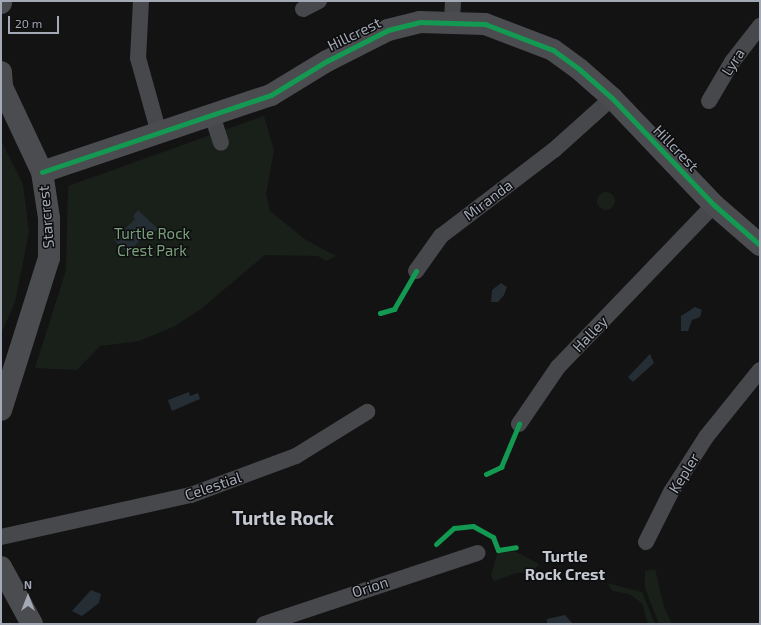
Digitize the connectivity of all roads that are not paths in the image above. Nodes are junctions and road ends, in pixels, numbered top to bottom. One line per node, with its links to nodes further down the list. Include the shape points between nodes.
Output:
1 (141, 1): 10 (street, via 138,58)
2 (319, 1): 3 (street)
3 (303, 9)
4 (452, 11): 7 (street, Hillcrest, via 553,50); 9 (street, Hillcrest, via 388,30 327,61 271,95)
5 (760, 26): 8 (street, Lyra, via 732,62)
6 (1, 72): 12 (street, Starcrest, via 2,87)
7 (612, 98): 13 (street, Hillcrest); 15 (street, Miranda, via 554,150 441,236)
8 (709, 101)
9 (212, 115): 10 (street, Hillcrest); 11 (street)
10 (160, 133): 12 (street, Hillcrest)
11 (221, 143)
12 (42, 172): 17 (street, Starcrest, via 49,218 49,258)
13 (714, 205): 14 (street, Hillcrest); 19 (street, Halley, via 558,367)
14 (760, 245)
15 (416, 271)
16 (760, 370): 21 (street, Kepler, via 706,437 671,492)
17 (1, 410)
18 (367, 412): 20 (street, Celestial, via 296,456 191,495)
19 (519, 424)
20 (1, 537)
21 (646, 542)
22 (477, 553): 25 (street, Orion)
23 (1, 567): 24 (street)
24 (32, 624)
25 (264, 624)

